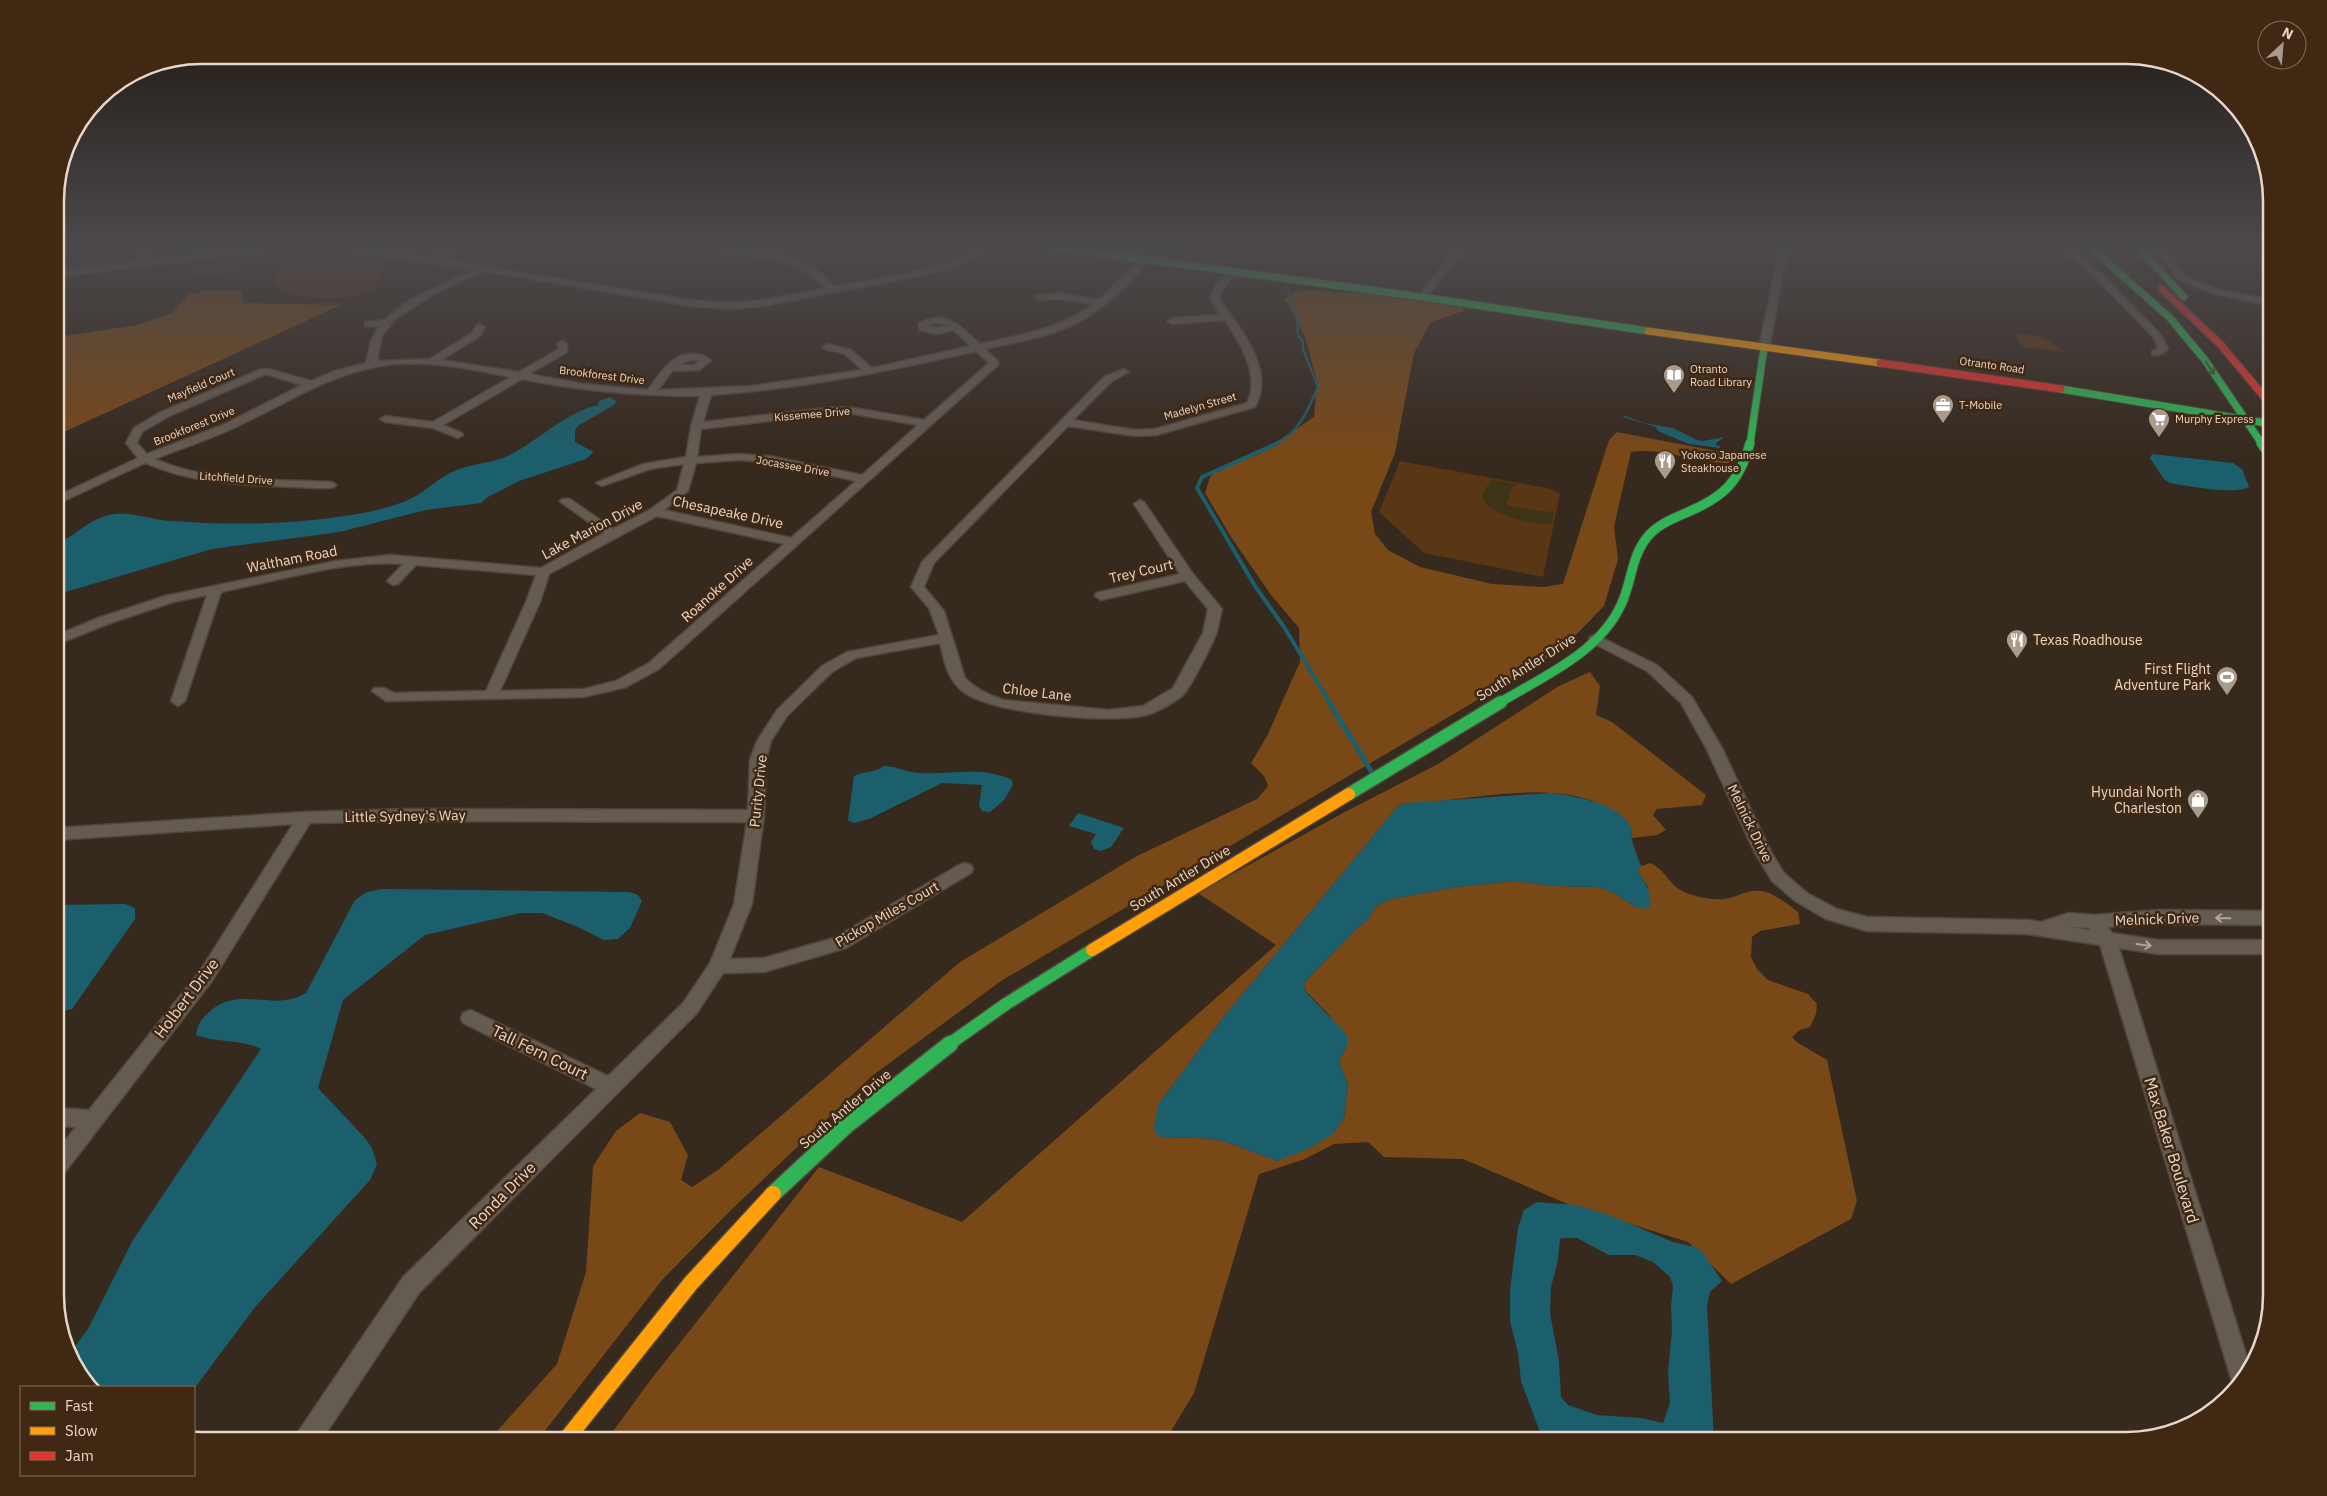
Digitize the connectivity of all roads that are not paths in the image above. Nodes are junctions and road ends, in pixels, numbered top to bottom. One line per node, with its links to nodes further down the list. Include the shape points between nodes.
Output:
1 (395, 317): 11 (street)
2 (1082, 317): 18 (street, Brookforest Drive, via 1050,331)
3 (1227, 317): 10 (street); 33 (street, Madelyn Street, via 1243,339 1256,379 1257,392 1251,405 1156,432 1135,434)
4 (1555, 317): 19 (main road, Otranto Road)
5 (1770, 317): 19 (street)
6 (2139, 317): 20 (street, via 2158,336 2163,349)
7 (2169, 317): 32 (main road, one-way to 32, via 2205,360)
8 (2195, 317): 15 (main road)
9 (2202, 317): 15 (main road)
10 (1172, 321)
11 (387, 323): 12 (street); 22 (street, via 374,349)
12 (368, 324)
13 (480, 327): 21 (street, via 477,334)
14 (955, 327): 18 (street)
15 (2216, 338): 30 (main road, via 2243,366)
16 (562, 344): 26 (street, via 564,350)
17 (828, 347): 24 (street, via 848,352)
18 (978, 347): 24 (street, Brookforest Drive); 35 (street, Roanoke Drive, via 996,362)
19 (1764, 348): 32 (main road, Otranto Road, via 1997,378); 59 (main road, South Antler Drive, via 1751,438 1743,468 1733,486 1717,499 1673,517 1643,542 1618,613)
20 (2155, 353)
21 (434, 360): 22 (street, Brookforest Drive); 26 (street, Brookforest Drive)
22 (371, 365): 27 (street, Brookforest Drive)
23 (670, 368): 28 (street)
24 (868, 370): 29 (street, Brookforest Drive, via 773,388)
25 (1124, 372): 33 (street, Chloe Lane, via 1108,380)
26 (522, 376): 28 (street, Brookforest Drive, via 574,386); 36 (street)
27 (312, 385): 40 (street, Brookforest Drive, via 240,422); 40 (street, Mayfield Court, via 265,371 163,415 133,436 131,443)
28 (651, 393): 29 (street, Brookforest Drive)
29 (706, 394): 37 (street, Lake Marion Drive)
30 (2263, 394)
31 (384, 419): 36 (street)
32 (2246, 419): 34 (main road, Otranto Road); 39 (main road)
33 (1065, 422): 58 (street, Chloe Lane, via 928,562 917,587 936,610)
34 (2263, 422)
35 (928, 424): 37 (street, Kissemee Drive, via 854,410 836,410); 42 (street, Roanoke Drive)
36 (435, 425): 38 (street)
37 (696, 426): 41 (street, Lake Marion Drive)
38 (458, 435)
39 (2263, 445)
40 (146, 459): 44 (street, Litchfield Drive, via 170,470 200,477); 45 (street, Brookforest Drive)
41 (691, 461): 42 (street, Jocassee Drive, via 769,460); 43 (street, Jocassee Drive, via 647,466); 48 (street, Lake Marion Drive, via 682,491)
42 (864, 479): 50 (street, Roanoke Drive)
43 (602, 483)
44 (330, 485)
45 (64, 498)
46 (566, 500): 49 (street)
47 (1140, 504): 53 (street, Chloe Lane)
48 (655, 512): 49 (street, Lake Marion Drive); 50 (street, Chesapeake Drive)
49 (613, 534): 52 (street, Lake Marion Drive)
50 (794, 542): 61 (street, Roanoke Drive, via 654,666 621,684 584,693)
51 (413, 561): 52 (street, Waltham Road); 54 (street); 55 (street, Waltham Road, via 390,559 336,565)
52 (543, 572): 61 (street, Lake Marion Drive, via 534,602)
53 (1188, 576): 56 (street, Trey Court); 58 (street, Chloe Lane, via 1215,609 1210,633 1179,691 1147,710 1109,715 1002,704 985,699 966,687 955,674)
54 (393, 580)
55 (216, 588): 57 (street, Waltham Road, via 170,599); 62 (street)
56 (1101, 596)
57 (64, 637)
58 (946, 638): 63 (street, Purity Drive, via 852,655 827,669 782,713 764,741 758,760)
59 (1596, 639): 69 (street, Melnick Drive, via 1652,668 1687,700 1714,748 1763,853 1778,877 1801,897 1832,914 1867,924); 80 (main road, South Antler Drive, via 1578,655 1022,992 858,1114 733,1234 646,1335)
60 (379, 691): 61 (street, Roanoke Drive, via 391,698)
61 (491, 696)
62 (178, 701)
63 (756, 816): 64 (street, Little Sydney's Way, via 410,815); 72 (street, Purity Drive, via 742,904)
64 (305, 818): 65 (street, Little Sydney's Way); 76 (street, Holbert Drive, via 206,976)
65 (64, 833)
66 (965, 869): 72 (street, Pickop Miles Court, via 840,944 764,965)
67 (2263, 918): 68 (street, Melnick Drive, one-way to 68, via 2159,917)
68 (2094, 922): 69 (street, Melnick Drive, via 2069,920); 70 (street, Max Baker Boulevard)
69 (2044, 928): 70 (street, Melnick Drive)
70 (2107, 940): 71 (street, Melnick Drive, one-way to 71, via 2158,947); 78 (street, Max Baker Boulevard)
71 (2263, 947)
72 (718, 966): 74 (street, Ronda Drive, via 690,1008)
73 (470, 1018): 74 (street, Tall Fern Court)
74 (611, 1087): 79 (street, Ronda Drive, via 411,1285)
75 (64, 1117): 76 (street)
76 (92, 1119): 77 (street, Holbert Drive)
77 (64, 1157)
78 (2240, 1371)
79 (313, 1432)
80 (572, 1432)

